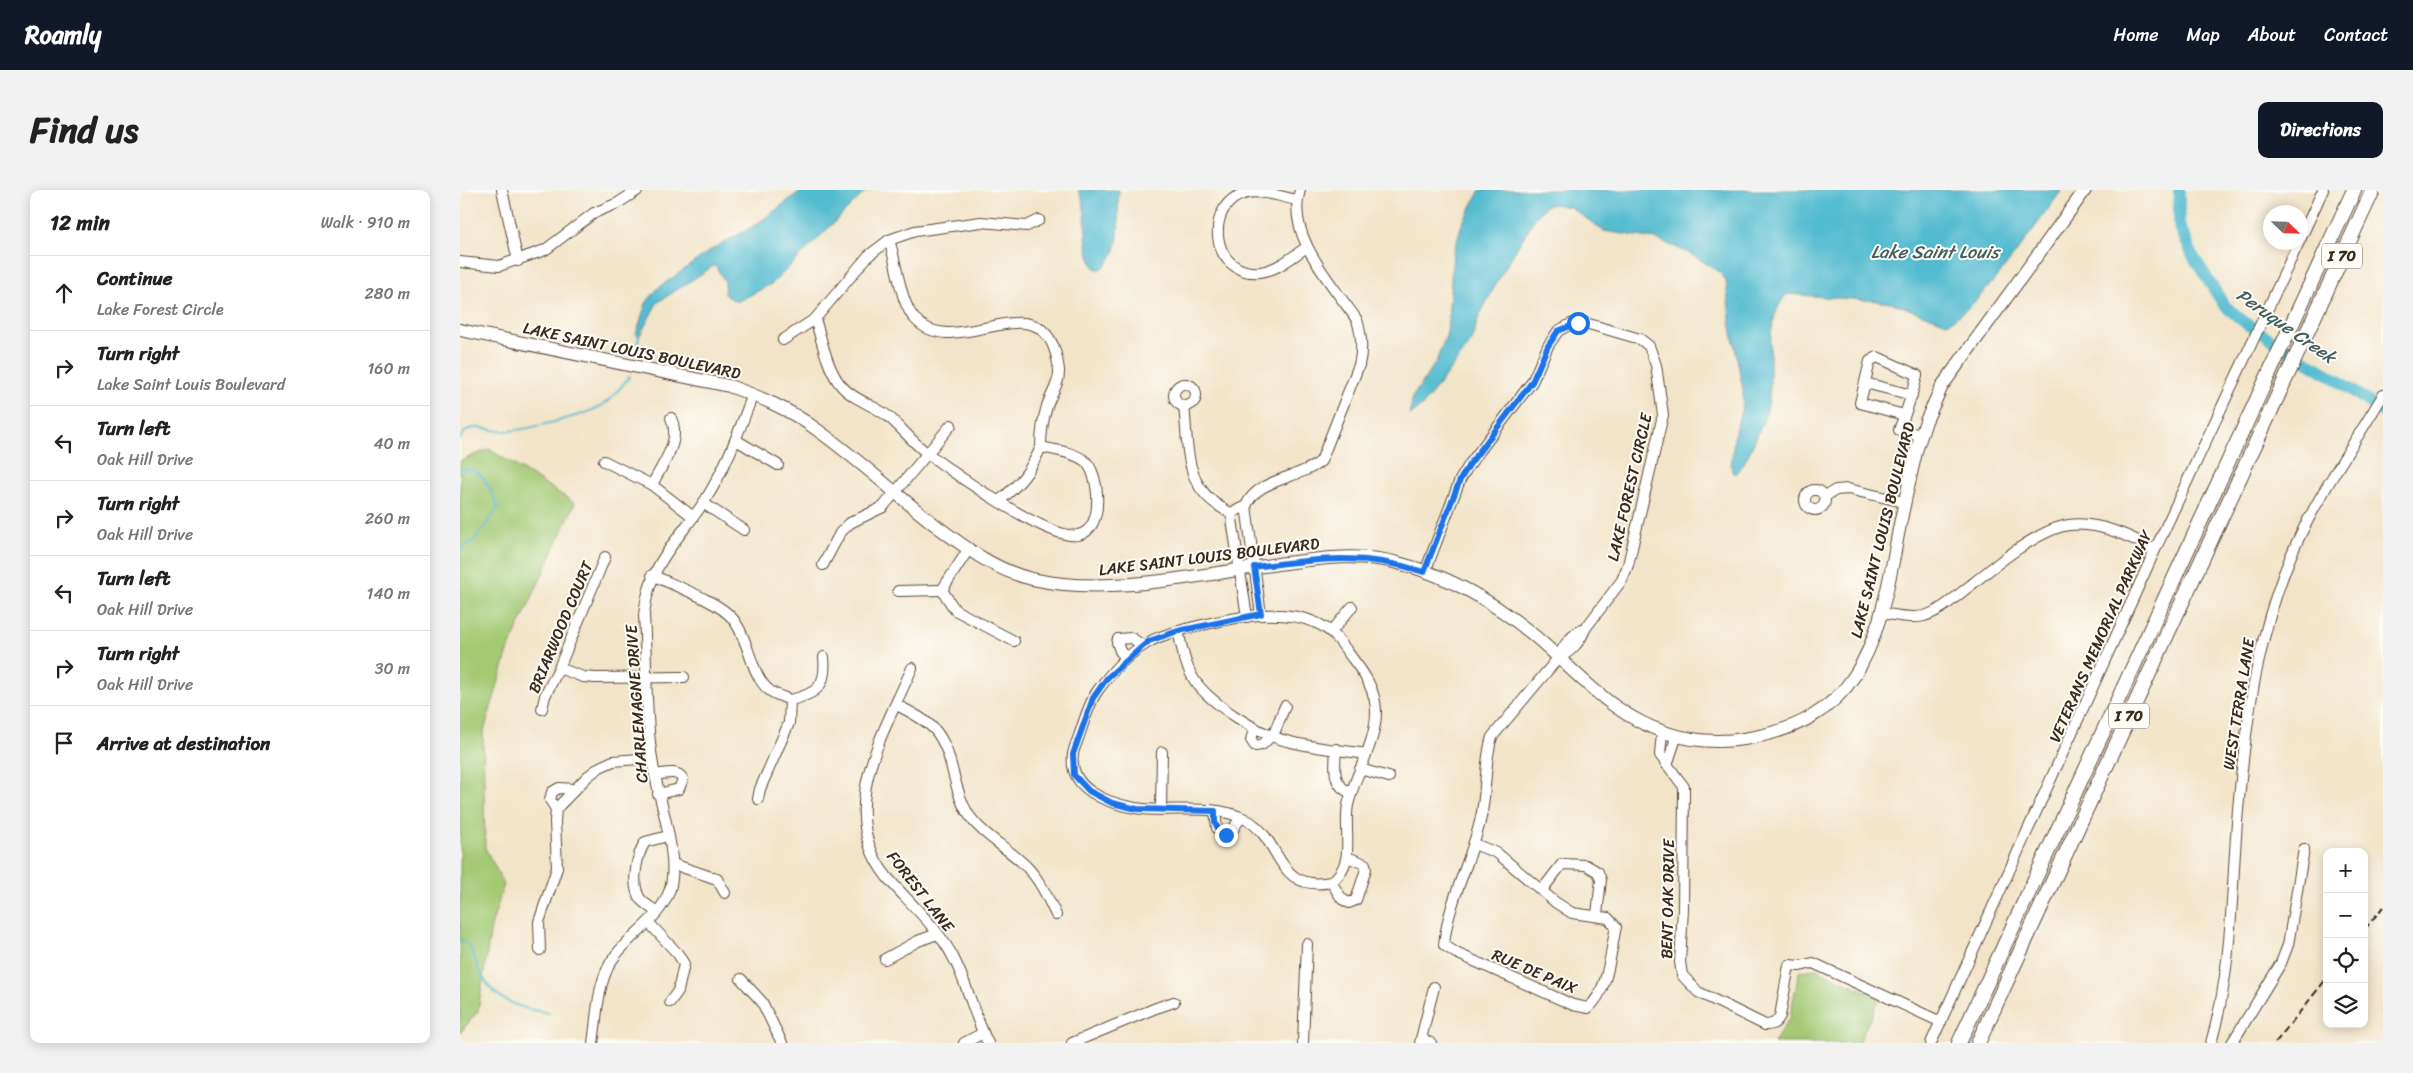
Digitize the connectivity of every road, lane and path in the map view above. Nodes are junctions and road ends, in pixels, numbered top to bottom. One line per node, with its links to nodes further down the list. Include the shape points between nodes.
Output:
1 (502, 190): 13 (street)
2 (638, 190): 13 (street, via 594,213 545,250)
3 (2085, 190): 26 (main road, LAKE SAINT LOUIS BOULEVARD, via 1942,386)
4 (2323, 190): 9 (street, VETERANS MEMORIAL PARKWAY)
5 (2354, 190): 121 (highway, I 70)
6 (2373, 190): 122 (highway, I 70)
7 (1298, 195): 11 (street, via 1297,218); 11 (street, via 1247,193 1232,201 1218,227 1219,245 1232,265 1245,271 1260,272 1274,269)
8 (1039, 220): 10 (street, via 1027,226 981,222 915,231)
9 (2308, 223)
10 (889, 240): 15 (street, via 868,256); 28 (street, via 906,304 924,328 956,334 992,324 1026,323 1038,326 1049,336 1059,370 1058,382 1047,406)
11 (1307, 247): 38 (street, via 1357,320 1362,334 1359,366 1321,461 1311,469 1258,490)
12 (2296, 250): 43 (street, VETERANS MEMORIAL PARKWAY)
13 (518, 261): 14 (street, via 499,266)
14 (460, 262)
15 (815, 319): 17 (street); 29 (street, via 839,383 855,398 887,416)
16 (460, 330): 19 (main road, LAKE SAINT LOUIS BOULEVARD, via 729,386)
17 (783, 340)
18 (1865, 383): 20 (street); 20 (street, via 1870,361 1877,357 1917,375); 23 (street, via 1860,403)
19 (753, 394): 27 (street, CHARLEMAGNE DRIVE); 33 (main road, LAKE SAINT LOUIS BOULEVARD, via 790,411 819,431)
20 (1912, 395): 23 (street)
21 (2383, 396): 123 (street, WEST TERRA LANE, via 2298,542 2262,642 2239,798 2226,964 2220,1011)
22 (1184, 406): 39 (street, via 1195,483 1217,506)
23 (1904, 415): 26 (street, via 1899,430)
24 (671, 418): 32 (street, via 676,428 675,439)
25 (952, 425): 29 (street)
26 (1921, 435): 36 (main road, LAKE SAINT LOUIS BOULEVARD)
27 (736, 440): 31 (street); 37 (street, CHARLEMAGNE DRIVE)
28 (1042, 447): 35 (street, via 1030,471); 35 (street, via 1078,457 1088,465 1098,514 1093,526 1084,534 1071,536 1019,515)
29 (926, 453): 33 (street); 35 (street)
30 (604, 461): 32 (street)
31 (778, 465)
32 (652, 485): 40 (street)
33 (894, 493): 42 (main road, LAKE SAINT LOUIS BOULEVARD); 45 (street, via 884,507 845,528)
34 (1825, 496): 36 (street, via 1836,490 1848,489)
35 (999, 501)
36 (1904, 502): 53 (main road, LAKE SAINT LOUIS BOULEVARD)
37 (703, 503): 40 (street, CHARLEMAGNE DRIVE); 41 (street)
38 (1246, 506): 39 (street); 46 (street)
39 (1232, 512): 47 (street)
40 (692, 516): 49 (street, CHARLEMAGNE DRIVE)
41 (744, 530)
42 (968, 550): 47 (main road, LAKE SAINT LOUIS BOULEVARD, via 1027,578 1058,584 1113,586); 50 (street)
43 (2155, 550): 53 (street, via 2136,539 2096,526 2068,525 2036,538 1940,609 1913,617); 111 (street, VETERANS MEMORIAL PARKWAY)
44 (605, 557): 63 (street, BRIARWOOD COURT)
45 (823, 565)
46 (1254, 567): 47 (main road, LAKE SAINT LOUIS BOULEVARD); 48 (main road, LAKE SAINT LOUIS BOULEVARD, via 1348,557 1397,562); 54 (street)
47 (1240, 569): 55 (street)
48 (1428, 573): 61 (main road, LAKE SAINT LOUIS BOULEVARD, via 1484,598); 61 (street, LAKE FOREST CIRCLE, via 1460,480 1532,382 1558,331 1582,322 1640,340 1649,346 1656,366 1663,415 1628,565 1622,580 1584,629 1583,635)
49 (652, 575): 65 (street, CHARLEMAGNE DRIVE, via 644,615); 67 (street, via 722,608 733,618 745,638 759,678 769,690)
50 (942, 590): 51 (street); 58 (street, via 955,610)
51 (898, 591)
52 (1352, 607): 57 (street)
53 (1882, 613): 74 (main road, LAKE SAINT LOUIS BOULEVARD, via 1857,673 1836,699 1812,717 1774,733 1728,742)
54 (1261, 614): 55 (street); 57 (street, via 1300,617)
55 (1247, 617): 56 (street)
56 (1178, 631): 59 (street); 71 (street, via 1184,660 1195,681 1210,697)
57 (1331, 632): 77 (street, via 1363,672 1372,692 1376,711)
58 (1014, 641)
59 (1143, 646): 62 (street); 62 (street, via 1132,638 1118,639 1120,652)
60 (824, 657): 67 (street, via 825,675 817,689 807,696)
61 (1559, 657): 72 (main road, LAKE SAINT LOUIS BOULEVARD, via 1614,706); 92 (street, RUE DE PAIX, via 1492,738 1488,748 1486,790)
62 (1126, 658): 88 (street, via 1093,698 1073,754 1074,775 1089,791 1112,803 1137,809)
63 (559, 668): 65 (street, via 583,677); 70 (street, BRIARWOOD COURT)
64 (912, 668): 68 (street, FOREST LANE)
65 (647, 677): 66 (street); 78 (street, CHARLEMAGNE DRIVE)
66 (684, 677)
67 (790, 700): 86 (street, via 789,723)
68 (897, 705): 101 (street, via 936,731 967,813 1028,868); 103 (street, FOREST LANE, via 876,750 865,784 862,815 868,843 876,860)
69 (1285, 706): 73 (street)
70 (542, 709)
71 (1254, 729): 73 (street); 73 (street, via 1251,740 1256,746)
72 (1662, 732): 74 (main road, LAKE SAINT LOUIS BOULEVARD); 79 (street, BENT OAK DRIVE, via 1660,755)
73 (1272, 736): 75 (street)
74 (1676, 738): 79 (street)
75 (1336, 749): 77 (street); 84 (street, via 1337,782)
76 (1162, 752): 88 (street)
77 (1366, 754): 80 (street)
78 (652, 758): 81 (street, CHARLEMAGNE DRIVE); 83 (street, via 613,761 588,776)
79 (1668, 765): 111 (street, BENT OAK DRIVE, via 1684,787 1680,962 1682,975 1692,988 1760,1023 1771,1025 1780,1016 1789,965 1812,964)
80 (1360, 769): 82 (street); 84 (street)
81 (655, 775): 85 (street, CHARLEMAGNE DRIVE); 85 (street, via 673,772 683,779 679,789)
82 (1389, 777)
83 (575, 789): 87 (street); 87 (street, via 559,788 552,792 550,800)
84 (1352, 793): 94 (street, via 1348,807)
85 (658, 794): 91 (street, CHARLEMAGNE DRIVE)
86 (758, 799)
87 (556, 809): 105 (street, via 557,868 540,922)
88 (1161, 809): 89 (street)
89 (1215, 811): 90 (street); 90 (street, via 1217,828 1223,836 1230,834)
90 (1241, 817): 96 (street, via 1263,835 1289,874 1302,882 1316,885)
91 (668, 836): 95 (street, CHARLEMAGNE DRIVE); 99 (street, via 645,842 641,848 635,885 640,899)
92 (1474, 844): 97 (street, via 1497,853); 100 (street, RUE DE PAIX, via 1446,926 1444,946 1456,953 1573,1005 1588,1008 1597,1000 1602,988 1616,927 1608,918)
93 (2304, 849): 124 (street, via 2288,945 2281,963)
94 (1347, 857): 96 (street, via 1343,870); 96 (street, via 1365,864 1356,900 1349,903 1342,899)
95 (673, 864): 98 (street, via 717,879); 99 (street, CHARLEMAGNE DRIVE, via 670,889)
96 (1331, 882)
97 (1542, 890): 100 (street, via 1572,913); 100 (street, via 1562,864 1586,865 1598,872 1601,880)
98 (725, 893)
99 (658, 912): 102 (street, CHARLEMAGNE DRIVE)
100 (1597, 914)
101 (1056, 915)
102 (649, 923): 109 (street, via 684,964 678,991); 114 (street, CHARLEMAGNE DRIVE, via 629,939 611,962 602,983)
103 (937, 934): 106 (street); 112 (street, FOREST LANE, via 954,958)
104 (1307, 944): 119 (street)
105 (540, 950)
106 (885, 960)
107 (741, 980): 115 (street, via 762,1002)
108 (1434, 988): 113 (street)
109 (670, 1002)
110 (1174, 1002): 118 (street)
111 (1941, 1022): 120 (street, VETERANS MEMORIAL PARKWAY)
112 (983, 1033): 116 (street); 117 (street, FOREST LANE)
113 (1424, 1042)
114 (593, 1043)
115 (782, 1043)
116 (964, 1043)
117 (988, 1043)
118 (1072, 1043)
119 (1303, 1043)
120 (1931, 1043)
121 (1959, 1043)
122 (1978, 1043)
123 (2211, 1043)
124 (2232, 1043)

